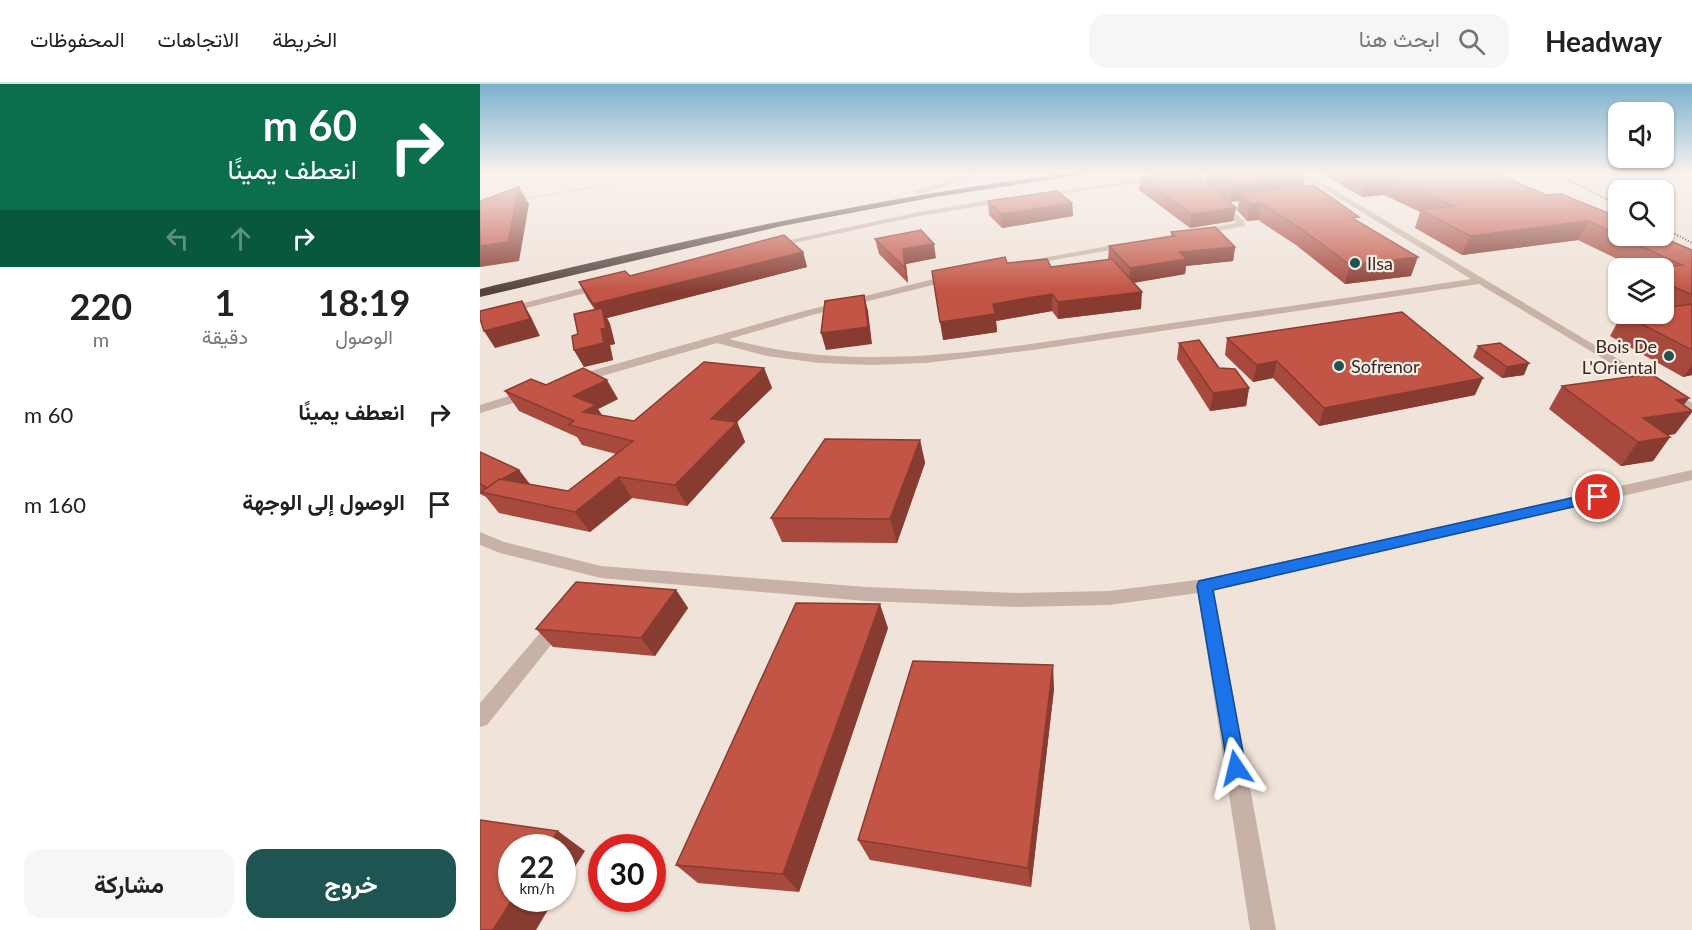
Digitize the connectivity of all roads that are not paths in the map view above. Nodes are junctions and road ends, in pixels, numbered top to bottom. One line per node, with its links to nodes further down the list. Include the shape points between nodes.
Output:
1 (807, 212): 11 (highway)
2 (834, 212): 12 (highway)
3 (929, 212): 6 (street)
4 (1236, 212): 7 (street, via 1241,226)
5 (1366, 212): 9 (street)
6 (764, 247)
7 (998, 267)
8 (965, 274): 14 (street)
9 (1480, 281): 14 (street, via 1047,345 907,360 799,359 753,352); 17 (street)
10 (609, 284): 13 (street)
11 (480, 286)
12 (480, 293)
13 (480, 317)
14 (716, 339): 15 (street)
15 (570, 382)
16 (536, 392): 18 (street)
17 (1692, 408)
18 (480, 409)
19 (1692, 475): 22 (street)
20 (480, 538): 21 (street, via 500,547)
21 (601, 572): 22 (street, via 866,594 1016,600 1109,598); 23 (street)
22 (1205, 586): 26 (street)
23 (586, 590)
24 (571, 608): 25 (street)
25 (480, 718)
26 (1263, 930)

